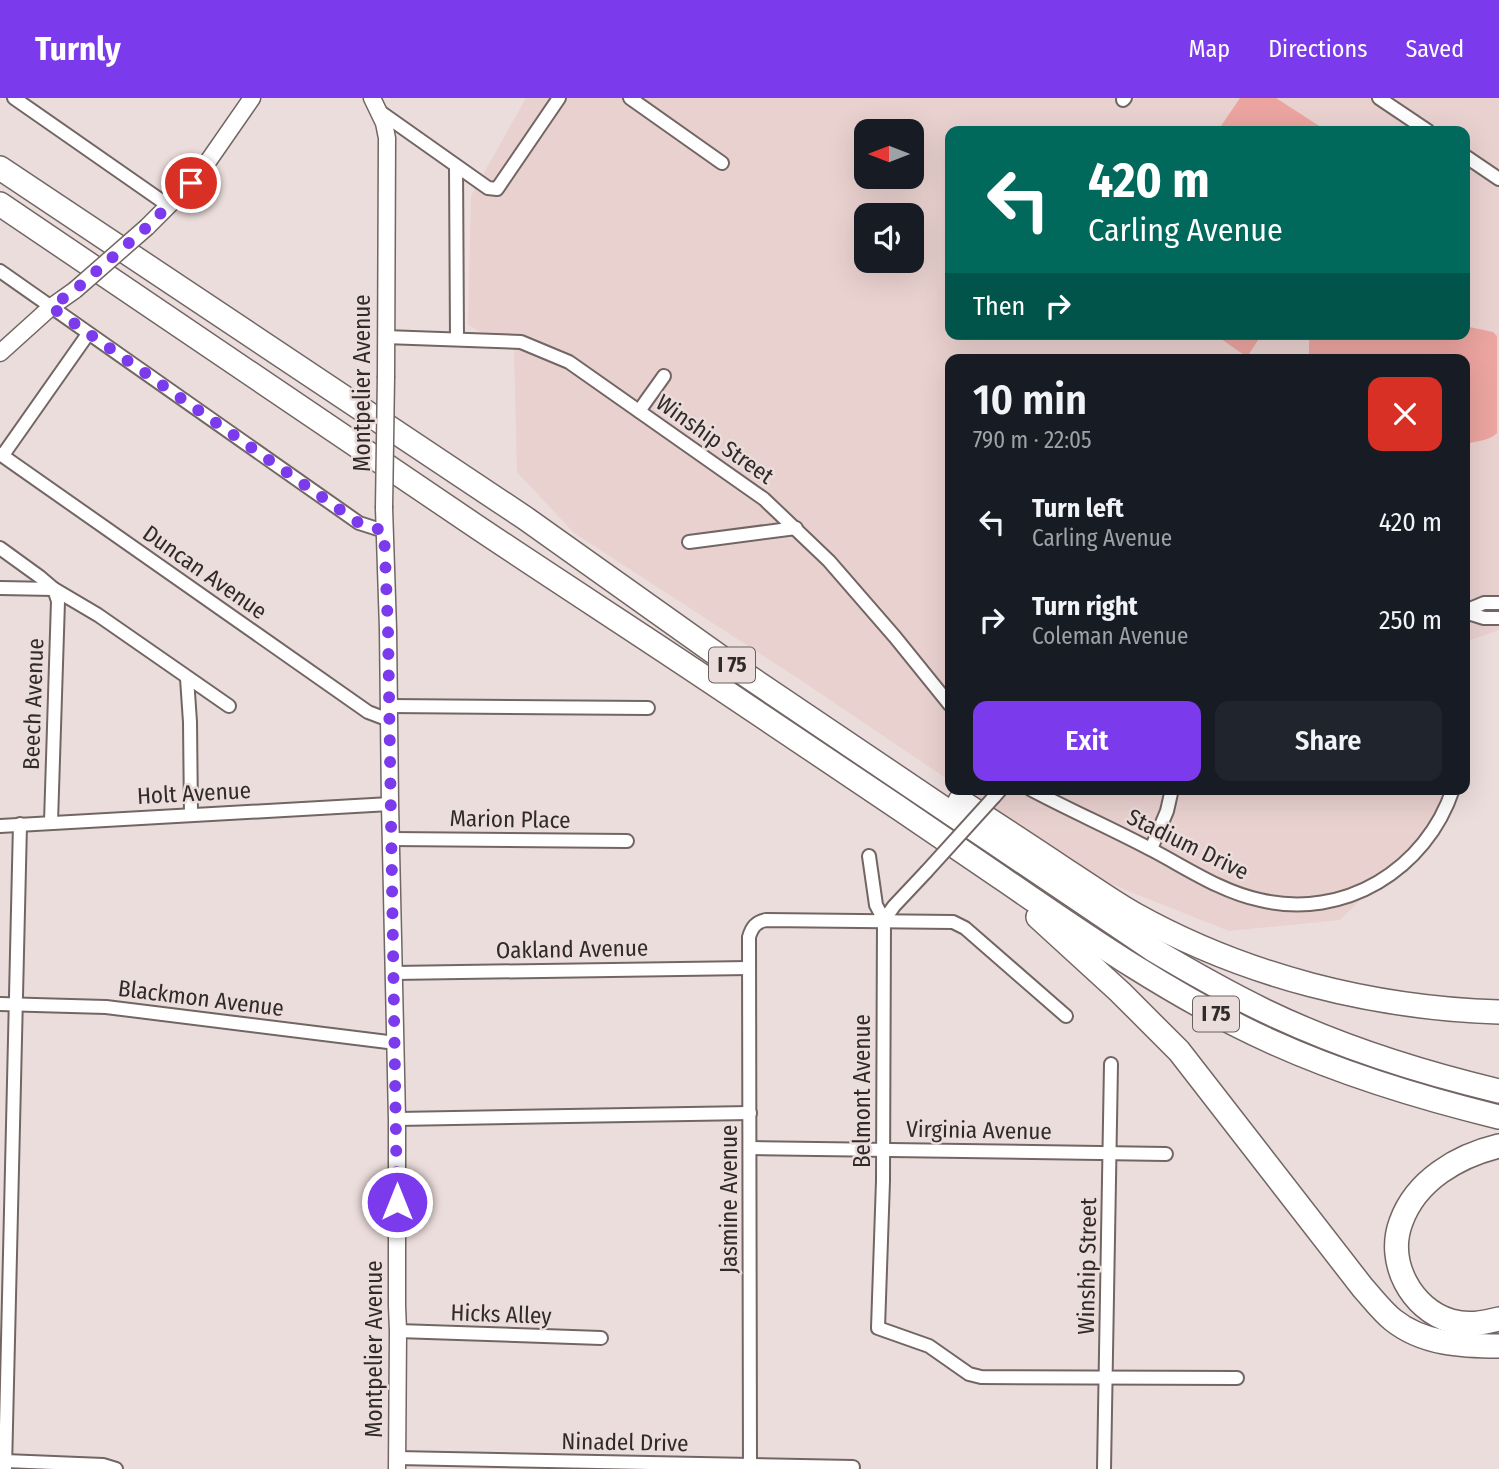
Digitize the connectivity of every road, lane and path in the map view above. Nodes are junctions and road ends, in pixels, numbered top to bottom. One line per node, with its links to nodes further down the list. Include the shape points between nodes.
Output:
1 (14, 98): 14 (street)
2 (252, 98): 14 (street, via 209,160)
3 (558, 98): 10 (street, via 497,189 488,188)
4 (630, 98): 9 (street)
5 (1380, 98): 7 (street)
6 (375, 104): 10 (street); 18 (street, Montpelier Avenue, via 387,138)
7 (1422, 126)
8 (1470, 159): 12 (street)
9 (722, 163)
10 (456, 166): 19 (street)
11 (0, 168): 39 (highway, I 75, via 525,519)
12 (1499, 179)
13 (0, 204): 54 (highway, I 75)
14 (169, 206): 16 (street, bridge)
15 (0, 271): 16 (street)
16 (51, 307): 17 (street); 20 (street)
17 (88, 334): 23 (street); 25 (street, via 359,523)
18 (385, 337): 19 (street, Winship Street); 25 (street, Montpelier Avenue, bridge)
19 (457, 339): 22 (street, Winship Street, via 521,342 569,362)
20 (0, 354)
21 (664, 376): 22 (street)
22 (639, 411): 24 (street, Winship Street, via 764,499)
23 (1, 454): 38 (street, Duncan Avenue, via 368,712)
24 (796, 528): 26 (street); 35 (street, Winship Street)
25 (384, 531): 38 (street, Montpelier Avenue)
26 (689, 542)
27 (0, 548): 29 (street)
28 (0, 587): 29 (street)
29 (54, 589): 34 (street); 48 (street, Beech Avenue, via 58,601)
30 (1499, 603): 31 (street)
31 (1470, 610)
32 (1470, 614): 33 (street)
33 (1499, 618)
34 (187, 678): 36 (street); 47 (street)
35 (945, 699)
36 (229, 706)
37 (648, 708): 38 (street, Duncan Avenue)
38 (389, 713): 46 (street, Montpelier Avenue)
39 (862, 752): 40 (highway); 65 (highway, I 75, via 1100,915 1210,983 1304,1029)
40 (945, 792)
41 (950, 795): 61 (highway, via 1133,913 1203,947 1272,973 1346,993)
42 (996, 795): 56 (street, bridge)
43 (1041, 795): 53 (street, Stadium Drive)
44 (1171, 795): 53 (street)
45 (1451, 795): 53 (street, Stadium Drive, via 1436,827 1410,859 1374,885 1335,900 1261,901 1208,880)
46 (390, 804): 47 (street, Holt Avenue); 51 (street, Montpelier Avenue)
47 (191, 815): 48 (street, Holt Avenue)
48 (51, 822): 49 (street, Holt Avenue)
49 (20, 824): 50 (street, Holt Avenue); 60 (street)
50 (0, 826)
51 (391, 839): 52 (street, Marion Place); 58 (street, Montpelier Avenue)
52 (627, 841)
53 (1151, 849)
54 (961, 851): 69 (highway, I 75, via 1160,984 1258,1035 1379,1084); 80 (highway, via 1120,992 1179,1051 1363,1288 1394,1320 1441,1342)
55 (869, 856): 56 (street, Belmont Avenue, via 876,905)
56 (884, 920): 57 (street, Jasmine Avenue, via 759,922 749,937); 62 (street, via 958,924); 73 (street, Belmont Avenue)
57 (749, 968): 58 (street, Oakland Avenue); 68 (street, Jasmine Avenue)
58 (394, 973): 63 (street, Montpelier Avenue)
59 (0, 1004): 60 (street, Blackmon Avenue)
60 (16, 1004): 63 (street, Blackmon Avenue, via 106,1007); 76 (street)
61 (1499, 1012)
62 (1066, 1016)
63 (396, 1043): 70 (street, Montpelier Avenue)
64 (1111, 1064): 74 (street, Winship Street)
65 (1418, 1070): 66 (highway); 67 (highway, I 75)
66 (1499, 1078)
67 (1499, 1091)
68 (750, 1113): 70 (street); 72 (street, Jasmine Avenue)
69 (1499, 1117)
70 (397, 1119): 78 (street, Montpelier Avenue)
71 (1499, 1146): 77 (highway, via 1456,1162 1430,1180 1405,1213 1397,1247 1410,1291 1428,1309 1460,1323)
72 (750, 1149): 73 (street, Virginia Avenue); 85 (street, Jasmine Avenue)
73 (883, 1150): 74 (street, Virginia Avenue); 81 (street, Belmont Avenue, via 878,1328 929,1346 969,1374 981,1377)
74 (1110, 1153): 75 (street, Virginia Avenue); 81 (street, Winship Street)
75 (1166, 1154)
76 (6, 1228): 83 (street)
77 (1499, 1319)
78 (398, 1331): 79 (street, Hicks Alley); 84 (street, Montpelier Avenue)
79 (601, 1338)
80 (1499, 1346)
81 (1106, 1378): 82 (street); 88 (street, Winship Street)
82 (1237, 1378)
83 (4, 1457): 87 (street)
84 (397, 1464): 85 (street, Ninadel Drive)
85 (750, 1467): 86 (street, Ninadel Drive)
86 (853, 1467)
87 (116, 1469)
88 (1104, 1469)

